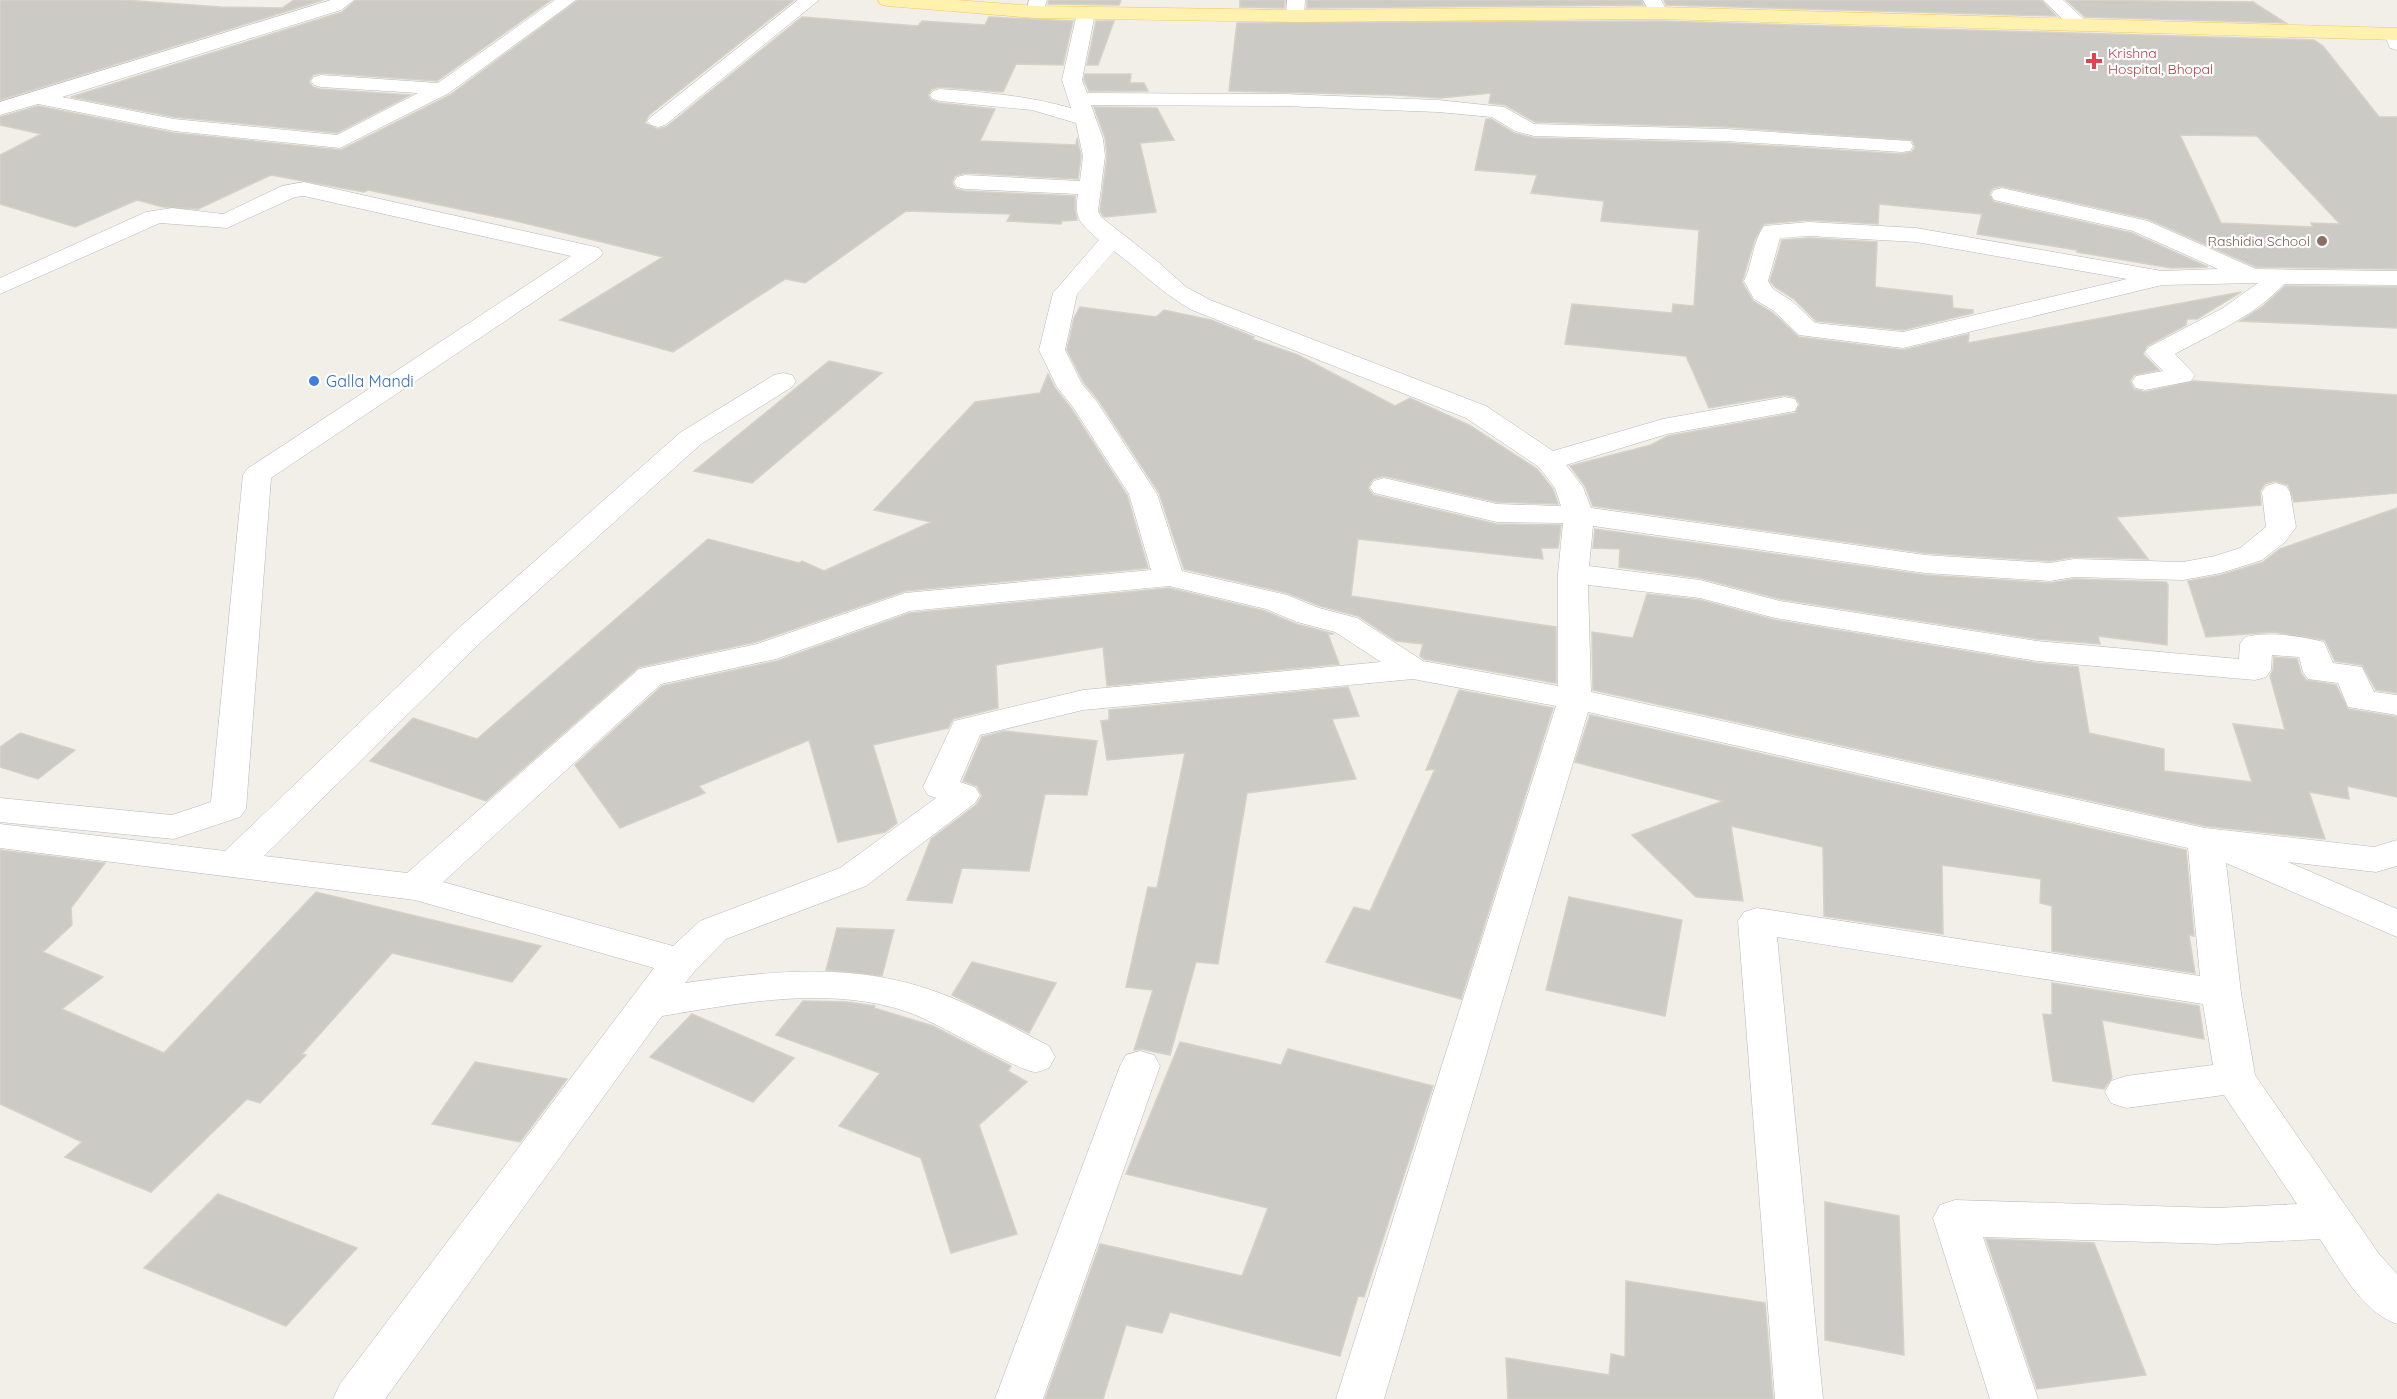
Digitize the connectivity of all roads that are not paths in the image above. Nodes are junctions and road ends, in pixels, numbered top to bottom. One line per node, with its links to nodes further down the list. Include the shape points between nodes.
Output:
1 (345, 0): 15 (street)
2 (567, 0): 13 (street)
3 (810, 0): 18 (street)
4 (887, 0): 6 (main road)
5 (2052, 0): 10 (street)
6 (1036, 6): 9 (main road)
7 (1656, 7): 8 (main road); 10 (main road)
8 (1296, 8): 9 (main road)
9 (1086, 13): 17 (street, via 1072,80)
10 (2080, 25): 11 (main road)
11 (2396, 38)
12 (321, 81): 13 (street)
13 (442, 89): 15 (street, via 340,142 174,125)
14 (940, 95): 17 (street)
15 (38, 98): 16 (street)
16 (0, 109)
17 (1081, 109): 19 (street, via 1376,102 1502,112 1524,128 1534,130 1725,135); 21 (street, via 1094,156)
18 (658, 121)
19 (1902, 146)
20 (965, 182): 21 (street)
21 (1090, 188): 23 (street, via 1090,220)
22 (2002, 195): 24 (street, via 2140,226)
23 (1112, 239): 32 (street, via 1177,292 1476,412); 37 (street, via 1065,292 1052,350 1070,387 1084,402 1143,494)
24 (2252, 276): 25 (street); 27 (street)
25 (2278, 276): 26 (street); 30 (street, via 2263,292 2232,313 2158,352 2182,375)
26 (2397, 278)
27 (2162, 279): 27 (street, via 1903,340 1808,330 1783,306 1763,294 1756,280 1772,231 1809,229 1916,235)
28 (0, 287): 41 (street, via 154,217 170,214 227,221 297,189 591,254 257,475 228,809 174,827)
29 (783, 381): 45 (street, via 691,438 471,634)
30 (2145, 381)
31 (1785, 405): 32 (street, via 1663,427)
32 (1549, 461): 35 (street, via 1569,488)
33 (1384, 487): 35 (street, via 1497,513)
34 (2276, 492): 35 (street, via 2281,526 2265,546 2222,564 2183,571 2074,568 2050,572 1948,567)
35 (1579, 515): 36 (street)
36 (1573, 574): 39 (street); 40 (street, via 1698,587 1775,609 2037,651 2255,670 2256,644 2313,649 2319,672 2351,674 2360,700)
37 (1168, 577): 38 (street, via 1276,602 1346,625); 46 (street, via 905,602 765,652 650,676)
38 (1413, 669): 39 (street); 48 (street, via 1083,700 966,728 940,787 963,795 853,877 713,930)
39 (1575, 699): 43 (street); 59 (street)
40 (2397, 705)
41 (0, 810)
42 (0, 836): 45 (street)
43 (2205, 840): 44 (street, via 2376,860); 47 (street); 49 (street)
44 (2397, 852)
45 (232, 865): 46 (street)
46 (415, 887): 48 (street)
47 (2397, 924)
48 (680, 962): 50 (street)
49 (2221, 993): 53 (street); 60 (street, via 1757,921)
50 (650, 1003): 51 (street, via 795,984 862,988 917,1000); 57 (street)
51 (1035, 1057)
52 (1140, 1066): 58 (street)
53 (2235, 1078): 54 (street); 55 (street)
54 (2126, 1092)
55 (2332, 1220): 56 (street, via 2363,1267); 61 (street, via 2217,1226 1955,1218)
56 (2397, 1305)
57 (357, 1399)
58 (1019, 1399)
59 (1360, 1399)
60 (1798, 1399)
61 (2014, 1399)

